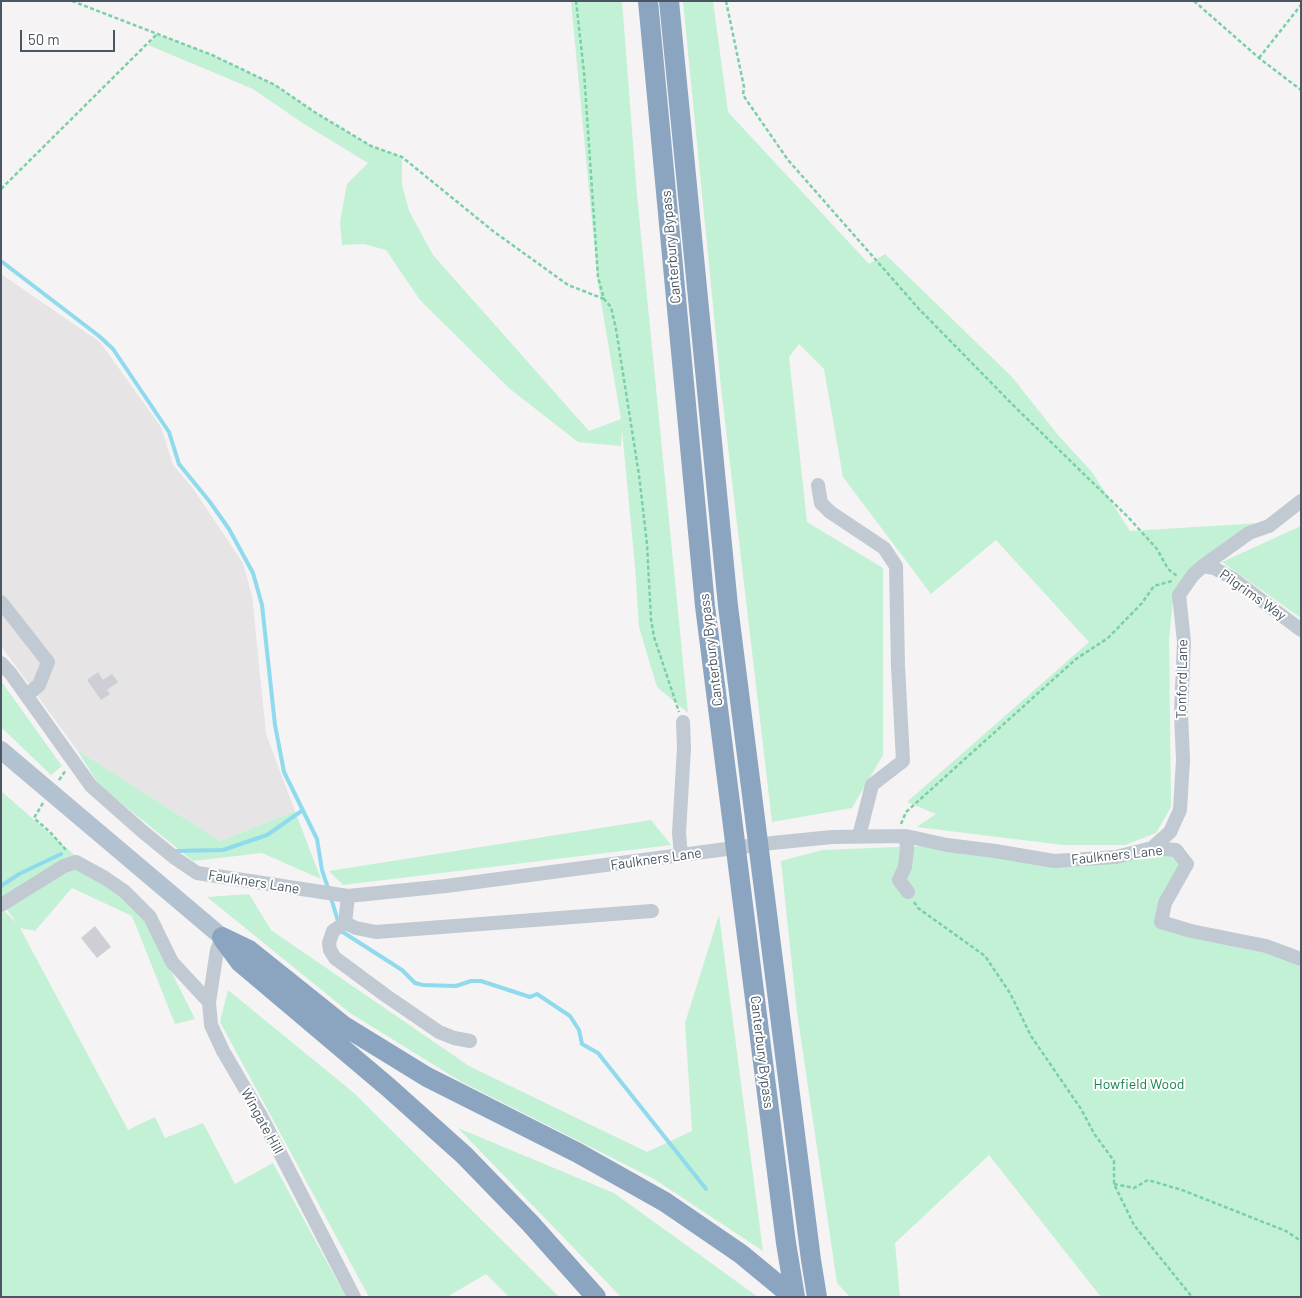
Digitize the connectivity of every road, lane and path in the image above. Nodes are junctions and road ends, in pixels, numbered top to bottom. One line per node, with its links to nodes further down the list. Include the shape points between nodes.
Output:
1 (72, 1): 8 (path)
2 (576, 1): 12 (path, via 598,277)
3 (648, 1): 39 (highway, Canterbury Bypass, via 705,606)
4 (669, 1): 40 (highway, Canterbury Bypass, via 728,606)
5 (726, 1): 15 (path, via 743,95 788,160 928,318 1128,517 1157,549 1176,577)
6 (1194, 1): 9 (path)
7 (1301, 5): 9 (path)
8 (157, 34): 11 (path); 12 (path, via 212,55 275,85 371,146 402,157 493,231 568,285)
9 (1259, 58): 10 (path)
10 (1301, 90)
11 (1, 189)
12 (604, 299): 20 (path, via 611,308 616,329 639,475 647,544 650,619)
13 (818, 485): 22 (street, via 821,503 884,548 896,566 903,761 872,785)
14 (1301, 500): 15 (street, Tonford Lane, via 1269,526 1249,533)
15 (1198, 570): 17 (street, Pilgrims Way, via 1214,568 1232,578); 23 (path, via 1154,586 1108,638 1076,659 906,812 901,823); 24 (street, Tonford Lane, via 1179,596 1184,642 1180,810 1170,832)
16 (1, 602): 19 (street, via 48,662 39,685)
17 (1301, 630)
18 (1, 663): 19 (street, Faulkners Lane)
19 (27, 695): 27 (street, Faulkners Lane, via 91,786 175,858 198,873)
20 (683, 722): 25 (street)
21 (1, 750): 31 (main road)
22 (859, 836): 23 (street, Faulkners Lane); 25 (street, Faulkners Lane)
23 (906, 836): 24 (street, Faulkners Lane, via 1054,861 1116,857); 26 (street, via 908,849 899,880)
24 (1152, 848): 32 (street, Faulkners Lane, via 1176,850 1187,864 1165,903 1161,922 1266,946)
25 (680, 855): 27 (street, Faulkners Lane)
26 (908, 892): 35 (path, via 918,908 984,956 1010,993 1031,1036 1114,1161)
27 (344, 896): 30 (street)
28 (1, 905): 33 (street, via 76,862 124,891 150,917 172,962)
29 (652, 911): 30 (street, via 376,932)
30 (342, 925): 34 (street, via 333,931 329,943 335,958 439,1032)
31 (222, 937): 33 (street, Wingate Hill, via 215,957); 38 (highway, via 240,962 464,1155 530,1222); 39 (highway, via 249,950 344,1026 427,1078 578,1153 665,1202 741,1254)
32 (1301, 959)
33 (209, 1002): 37 (street, Wingate Hill, via 211,1026 222,1051 260,1116)
34 (470, 1041)
35 (1114, 1184): 36 (path, via 1134,1188 1148,1180 1260,1220); 41 (path, via 1134,1225)
36 (1301, 1241)
37 (354, 1297)
38 (596, 1297)
39 (794, 1297)
40 (817, 1297)
41 (1192, 1297)

